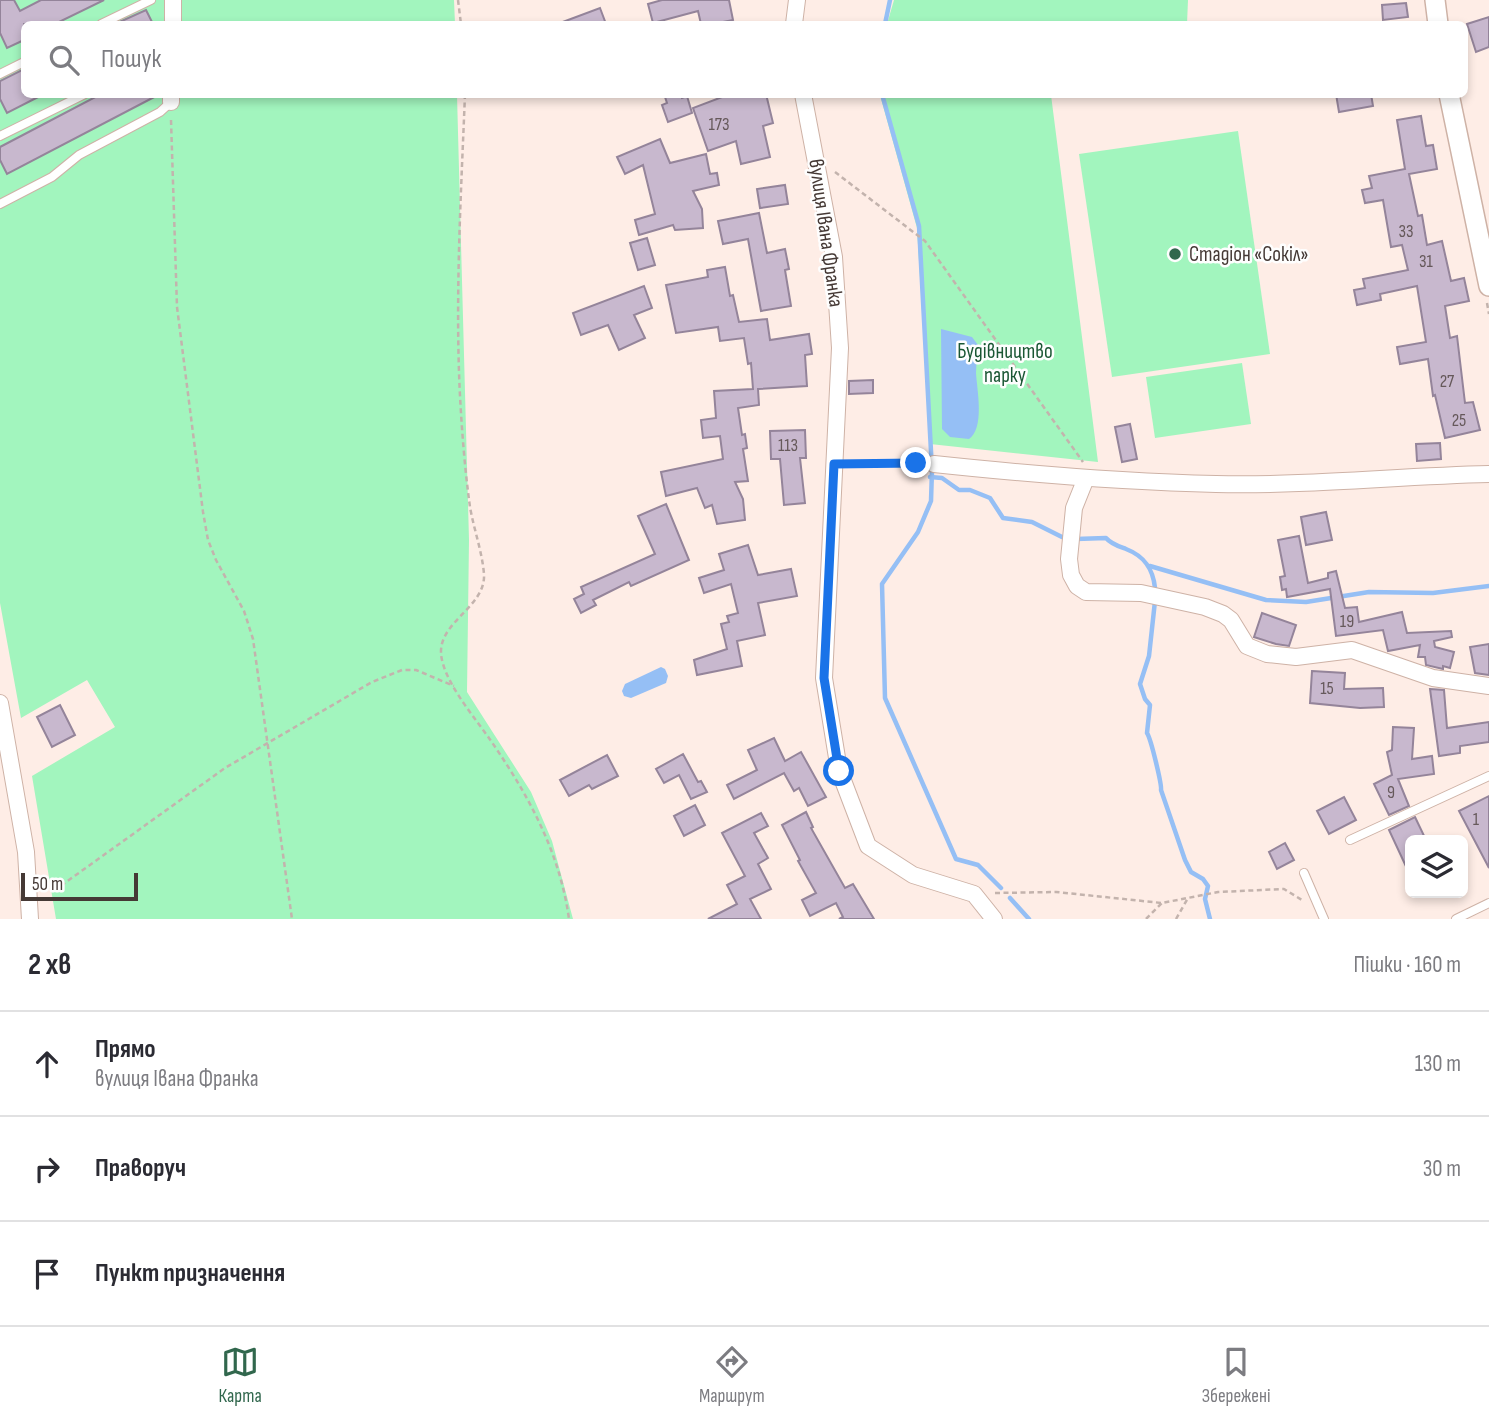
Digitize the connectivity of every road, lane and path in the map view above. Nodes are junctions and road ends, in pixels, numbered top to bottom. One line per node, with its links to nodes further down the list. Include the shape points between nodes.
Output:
1 (151, 0): 6 (lane)
2 (173, 0): 7 (street)
3 (458, 0): 8 (path)
4 (797, 0): 9 (street)
5 (1435, 0): 10 (street)
6 (107, 21)
7 (173, 21)
8 (461, 21)
9 (794, 21)
10 (1438, 21)
11 (21, 64): 12 (lane)
12 (0, 74)
13 (77, 98): 18 (lane)
14 (171, 98): 20 (lane, via 160,112); 30 (path, via 177,307 203,512 208,540 253,639)
15 (465, 98): 27 (path, via 457,311 460,398 470,508 484,578 479,594 455,621 441,647 442,662)
16 (804, 98): 19 (street, вулиця Івана Франка)
17 (1450, 98): 21 (street)
18 (0, 136)
19 (815, 157): 23 (street, вулиця Івана Франка, via 834,257 840,348); 26 (path, via 925,242)
20 (0, 204)
21 (1489, 286)
22 (916, 463): 23 (path)
23 (834, 464): 35 (street, вулиця Івана Франка, via 824,678 839,771 868,846 913,875)
24 (934, 464): 26 (street)
25 (1489, 474): 26 (street, via 1271,484)
26 (1091, 479): 28 (street, via 1074,508 1069,559 1071,575 1086,592 1141,593 1205,607 1231,620 1247,646 1267,654 1296,657 1352,650 1433,678)
27 (454, 686): 30 (path, via 430,674 402,670 372,682); 42 (path, via 515,776 545,831)
28 (1489, 686)
29 (0, 704): 34 (street)
30 (266, 743): 34 (path, via 62,885); 41 (path)
31 (1489, 776): 32 (lane)
32 (1350, 840)
33 (1304, 873): 39 (lane)
34 (30, 888): 40 (street)
35 (959, 889): 37 (path, via 1056,892); 43 (street)
36 (1188, 898): 37 (path); 39 (path, via 1284,889); 45 (path)
37 (1162, 903): 44 (path)
38 (1489, 903): 46 (lane)
39 (1322, 915)
40 (30, 919)
41 (292, 919)
42 (569, 919)
43 (995, 919)
44 (1146, 919)
45 (1176, 919)
46 (1456, 919)

